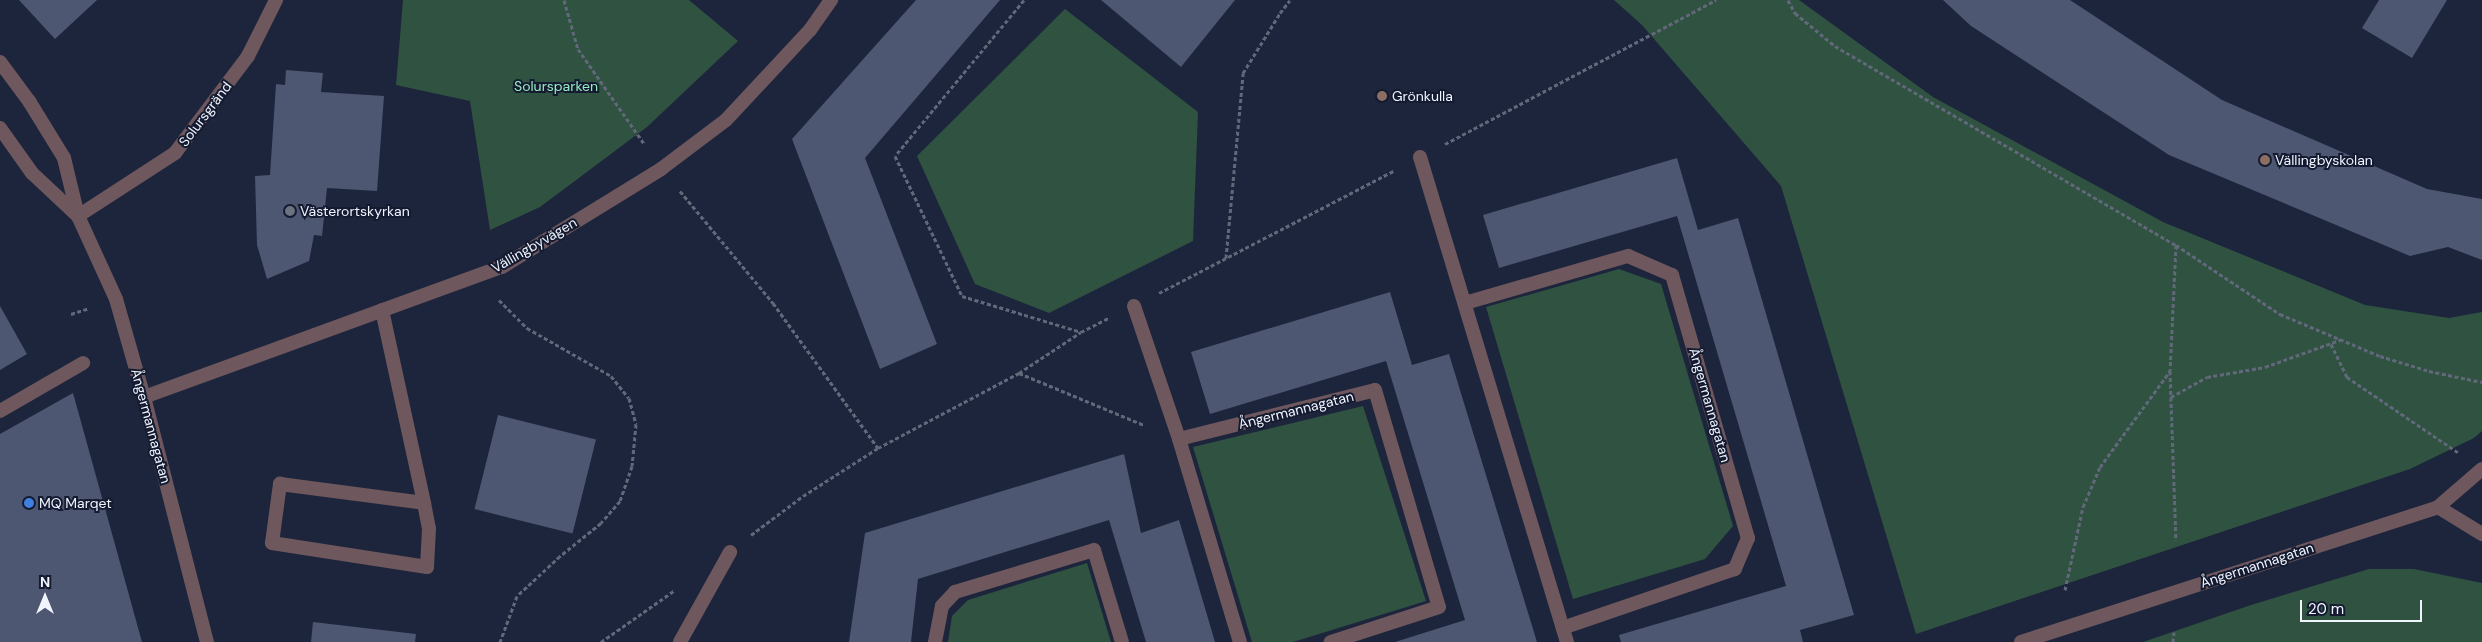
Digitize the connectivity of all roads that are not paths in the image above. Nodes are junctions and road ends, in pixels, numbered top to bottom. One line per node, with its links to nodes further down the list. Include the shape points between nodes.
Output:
1 (276, 0): 6 (street, Solursgränd, via 248,56 176,153)
2 (831, 0): 9 (street, Vällingbyvägen, via 810,30 726,120 661,169 502,266)
3 (0, 62): 6 (street, Ångermannagatan, via 64,158)
4 (0, 128): 6 (street, Ångermannagatan, via 32,173)
5 (1420, 157): 7 (street, Ångermannagatan)
6 (78, 216): 11 (street, Ångermannagatan, via 116,298)
7 (1465, 303): 19 (street, Ångermannagatan); 19 (street, Ångermannagatan, via 1628,256 1672,275 1748,538 1735,569)
8 (1134, 306): 13 (street)
9 (382, 310): 11 (street, Vällingbyvägen); 15 (street)
10 (83, 363): 12 (street)
11 (144, 397): 20 (street, Ångermannagatan)
12 (0, 411)
13 (1179, 439): 24 (street); 25 (street, Ångermannagatan, via 1375,390 1439,607)
14 (2482, 469): 16 (street, Ångermannagatan)
15 (424, 503): 15 (street, via 429,529 426,566 272,543 280,484)
16 (2438, 507): 17 (street); 26 (street, Ångermannagatan)
17 (2482, 534)
18 (730, 552): 21 (street)
19 (1565, 635)
20 (207, 642)
21 (680, 642)
22 (936, 642): 23 (street, via 942,606 955,592 1094,550)
23 (1122, 642)
24 (1240, 642)
25 (1331, 642)
26 (2021, 642)

